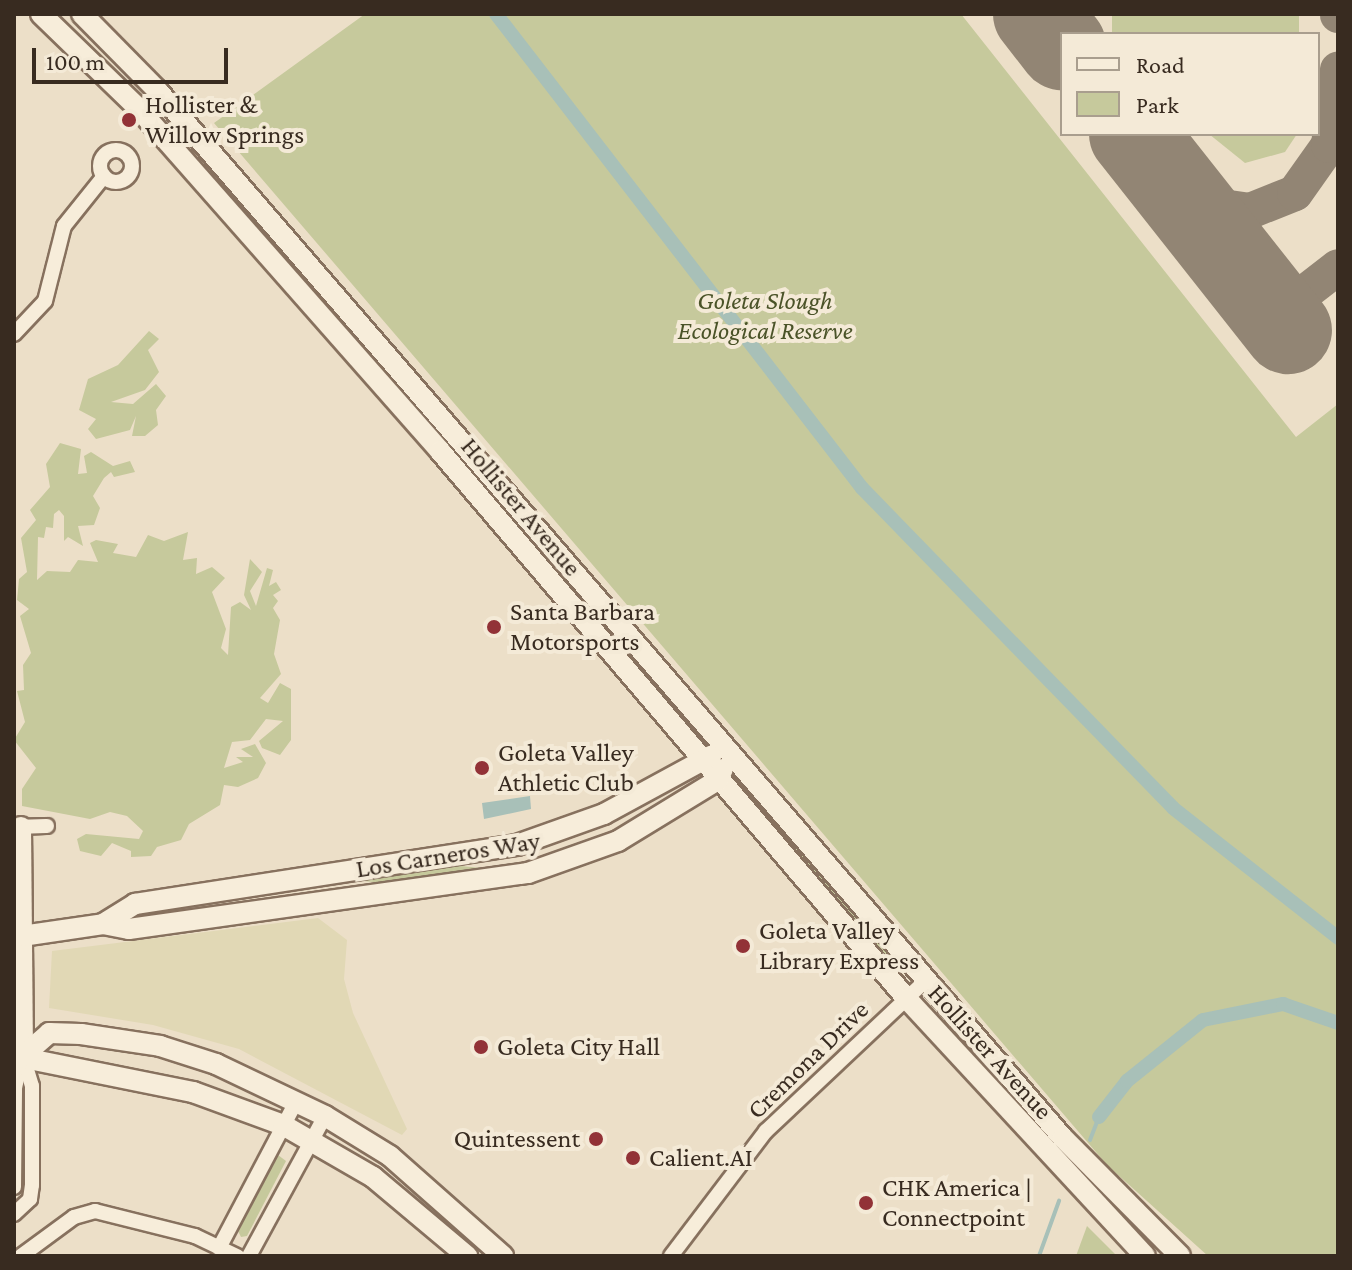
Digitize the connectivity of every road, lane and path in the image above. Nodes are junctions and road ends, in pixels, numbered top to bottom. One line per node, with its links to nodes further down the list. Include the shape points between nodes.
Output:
1 (41, 14): 6 (main road, Hollister Avenue, via 143,115)
2 (82, 14): 5 (main road, Hollister Avenue, via 157,90)
3 (104, 176): 4 (street, via 64,226 45,301)
4 (14, 334)
5 (730, 753): 6 (main road, Los Carneros Way); 7 (main road); 14 (main road, Hollister Avenue)
6 (701, 758): 7 (main road, Hollister Avenue); 10 (main road, Los Carneros Way, via 604,814 517,845)
7 (718, 780): 11 (main road, Los Carneros Way, via 659,819 574,860 492,880); 15 (main road, Hollister Avenue)
8 (47, 826): 9 (street)
9 (18, 827): 13 (main road)
10 (327, 873): 11 (main road); 12 (main road, Los Carneros Way, via 135,904)
11 (330, 898): 12 (main road, Los Carneros Way, via 129,929)
12 (103, 924): 13 (main road, Los Carneros Way)
13 (22, 936): 16 (main road)
14 (926, 980): 15 (street, Cremona Drive); 31 (main road, Hollister Avenue, via 1063,1138)
15 (907, 999): 29 (street, Cremona Drive, via 766,1131); 30 (main road, Hollister Avenue)
16 (18, 1056): 17 (main road, via 49,1033 117,1037 216,1064); 19 (main road, via 48,1068 193,1092); 21 (street); 22 (street, via 32,1086 32,1185 30,1199)
17 (296, 1102): 18 (main road); 19 (street)
18 (325, 1116): 20 (street); 28 (main road, via 390,1156)
19 (283, 1125): 20 (main road); 23 (street)
20 (312, 1139): 26 (street); 27 (main road, via 373,1177)
21 (14, 1187)
22 (14, 1214)
23 (219, 1248): 24 (street, via 95,1211 74,1217); 25 (street)
24 (21, 1256)
25 (237, 1256)
26 (249, 1256)
27 (467, 1256)
28 (503, 1256)
29 (671, 1256)
30 (1145, 1256)
31 (1180, 1256)

